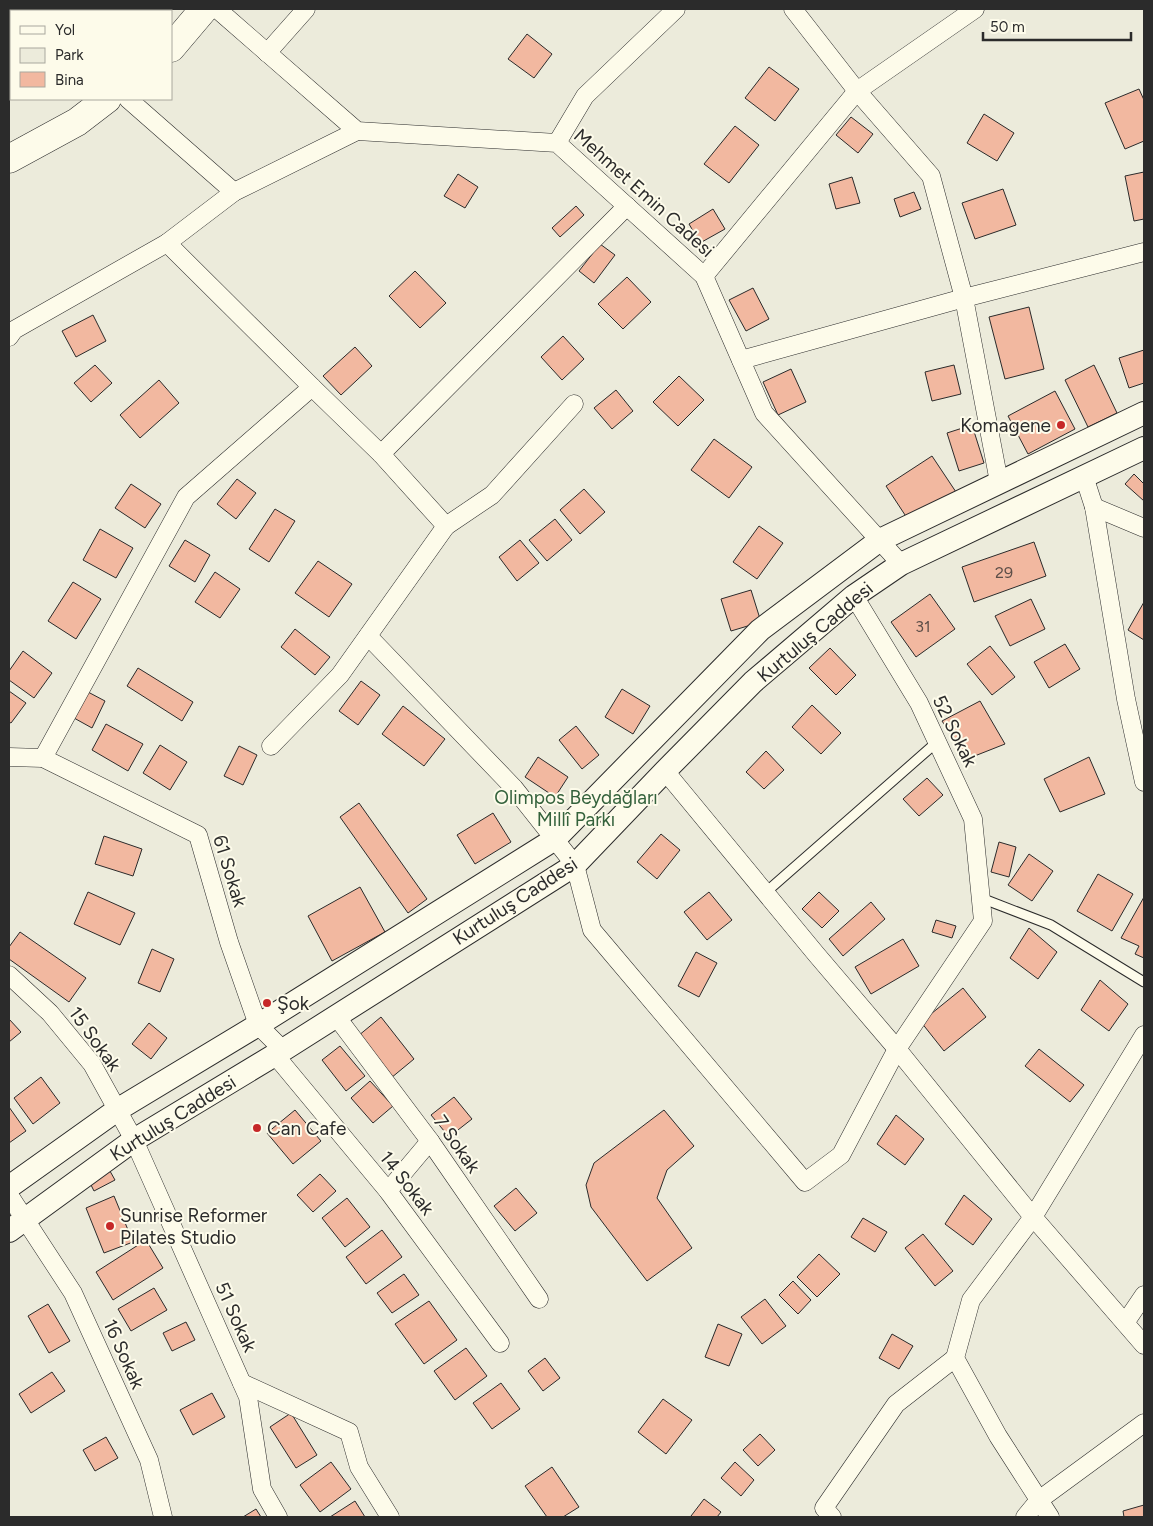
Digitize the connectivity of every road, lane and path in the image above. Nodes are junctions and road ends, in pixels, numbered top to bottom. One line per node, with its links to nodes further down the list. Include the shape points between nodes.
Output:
1 (204, 9): 7 (highway)
2 (217, 9): 8 (street)
3 (306, 9): 8 (street)
4 (676, 9): 13 (street, via 585,96)
5 (793, 9): 9 (street)
6 (974, 9): 9 (street)
7 (172, 47)
8 (267, 53): 12 (street)
9 (857, 91): 19 (street); 20 (street, via 931,176)
10 (106, 100): 14 (highway, via 77,122)
11 (129, 100): 15 (street)
12 (357, 131): 13 (street, Mehmet Emin Cadesi); 15 (street)
13 (557, 143): 16 (street, Mehmet Emin Cadesi)
14 (9, 159)
15 (234, 192): 17 (street)
16 (627, 206): 19 (street, Mehmet Emin Cadesi); 27 (street)
17 (167, 243): 21 (street, via 14,330); 23 (street)
18 (1144, 252): 20 (street)
19 (704, 276): 22 (street, Mehmet Emin Cadesi)
20 (964, 298): 22 (street); 29 (street)
21 (9, 338)
22 (741, 360): 33 (street, Mehmet Emin Cadesi, via 764,413)
23 (312, 387): 27 (street); 40 (street, via 186,497)
24 (574, 404): 31 (street, via 492,495)
25 (1144, 413): 29 (street, Kurtuluş Caddesi)
26 (1144, 448): 28 (street, Kurtuluş Caddesi)
27 (381, 454): 31 (street)
28 (1084, 476): 30 (street); 34 (street, Kurtuluş Caddesi)
29 (999, 482): 33 (street, Kurtuluş Caddesi)
30 (1094, 507): 32 (street); 42 (street, via 1126,699)
31 (446, 526): 36 (street)
32 (1144, 528)
33 (880, 540): 34 (street, Mehmet Emin Cadesi); 43 (street, Kurtuluş Caddesi, via 760,630)
34 (901, 564): 35 (street, Kurtuluş Caddesi)
35 (854, 596): 37 (street, 52 Sokak, via 919,703); 41 (street, Kurtuluş Caddesi, via 753,682)
36 (368, 636): 38 (street, via 340,675); 43 (street, via 514,788)
37 (937, 742): 45 (lane); 46 (street, 52 Sokak, via 973,819)
38 (272, 746)
39 (9, 757): 40 (street, 61 Sokak)
40 (43, 758): 50 (street, 61 Sokak, via 198,835 229,942)
41 (665, 771): 44 (street, Kurtuluş Caddesi); 45 (street)
42 (1144, 782)
43 (555, 839): 44 (street); 50 (street, Kurtuluş Caddesi)
44 (575, 865): 49 (street, Kurtuluş Caddesi); 52 (street, via 592,930 805,1182 841,1155)
45 (765, 893): 52 (street)
46 (980, 898): 48 (lane, via 1051,924); 52 (street, 52 Sokak, via 982,921)
47 (9, 975): 54 (street, 15 Sokak, via 50,1013 92,1064)
48 (1144, 982)
49 (336, 1016): 53 (street, Kurtuluş Caddesi); 56 (street, 7 Sokak)
50 (258, 1025): 53 (street, 61 Sokak); 54 (street, Kurtuluş Caddesi)
51 (1144, 1036): 60 (street)
52 (897, 1049): 60 (street)
53 (279, 1052): 55 (street, Kurtuluş Caddesi); 58 (street, 14 Sokak)
54 (117, 1110): 55 (street, 15 Sokak); 57 (street, Kurtuluş Caddesi)
55 (134, 1140): 61 (street, Kurtuluş Caddesi); 68 (street, 51 Sokak)
56 (430, 1142): 58 (street); 63 (street, 7 Sokak)
57 (9, 1186)
58 (388, 1192): 65 (street, 14 Sokak)
59 (9, 1195): 61 (street, 16 Sokak)
60 (1032, 1217): 64 (street); 67 (street, via 972,1300)
61 (16, 1225): 71 (street, 16 Sokak, via 73,1293 149,1460)
62 (1144, 1295): 64 (street)
63 (539, 1299)
64 (1125, 1323): 66 (street)
65 (500, 1343)
66 (1144, 1345)
67 (955, 1358): 70 (street, via 998,1436); 74 (street, via 896,1404 824,1508)
68 (242, 1383): 72 (street, 51 Sokak, via 248,1397 262,1489); 73 (street, via 349,1432 359,1467)
69 (1144, 1423): 70 (street)
70 (1039, 1500): 75 (street); 76 (street)
71 (163, 1517)
72 (278, 1517)
73 (390, 1517)
74 (832, 1517)
75 (1025, 1517)
76 (1050, 1517)

